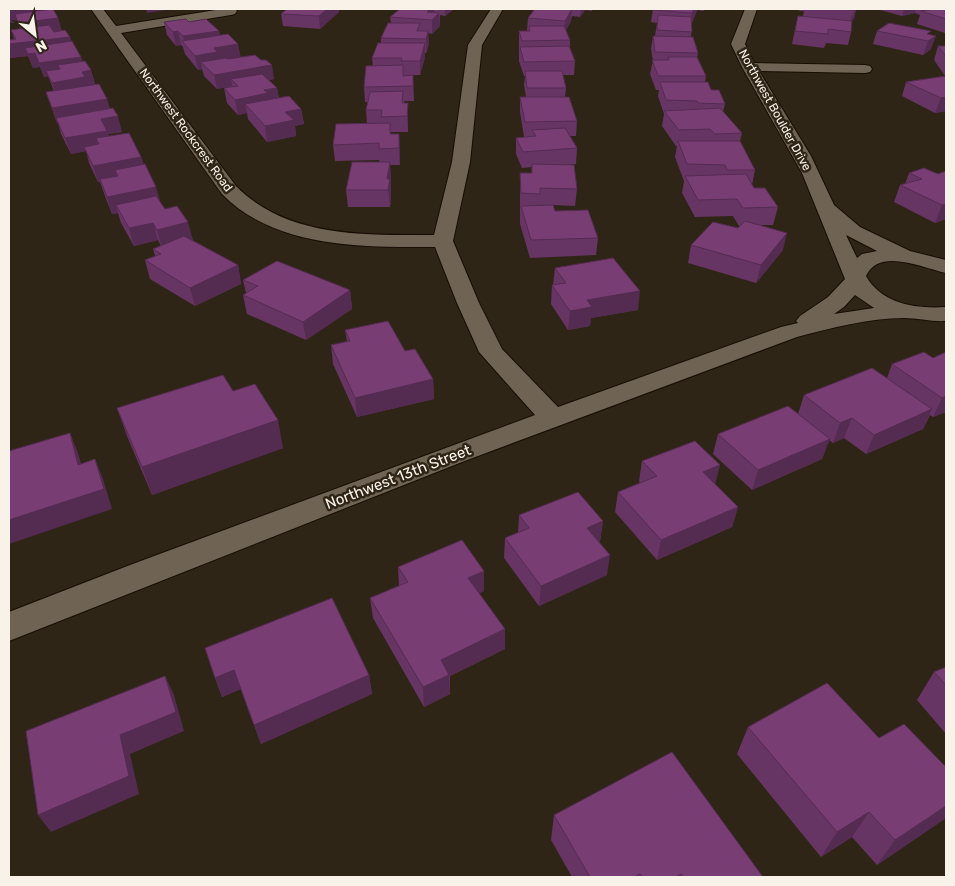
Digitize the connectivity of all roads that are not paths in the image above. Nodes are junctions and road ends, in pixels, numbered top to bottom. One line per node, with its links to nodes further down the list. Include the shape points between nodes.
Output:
1 (97, 9): 5 (street, Northwest Rockcrest Road)
2 (497, 9): 9 (street, via 475,46 461,162)
3 (751, 9): 6 (street, Northwest Boulder Drive, via 738,44)
4 (231, 11): 5 (street)
5 (113, 30): 9 (street, Northwest Rockcrest Road, via 229,190 249,208 283,225 329,236 378,241)
6 (749, 67): 7 (street); 8 (street, Northwest Boulder Drive, via 793,136)
7 (865, 69)
8 (827, 210): 10 (street, Northwest Boulder Drive, via 853,231); 12 (street, Northwest Boulder Drive)
9 (443, 241): 16 (street, via 491,352)
10 (902, 256): 11 (street, via 926,259); 12 (street, Northwest 13th Street, via 877,257 862,262 857,268)
11 (946, 267)
12 (856, 278): 13 (street, Northwest Boulder Drive, via 862,289 877,300); 15 (street, Northwest 13th Street, via 836,302)
13 (906, 311): 14 (street); 15 (street, Northwest 13th Street, via 845,318)
14 (946, 314)
15 (789, 332): 16 (street, Northwest 13th Street)
16 (553, 418): 17 (street, Northwest 13th Street)
17 (9, 627)

